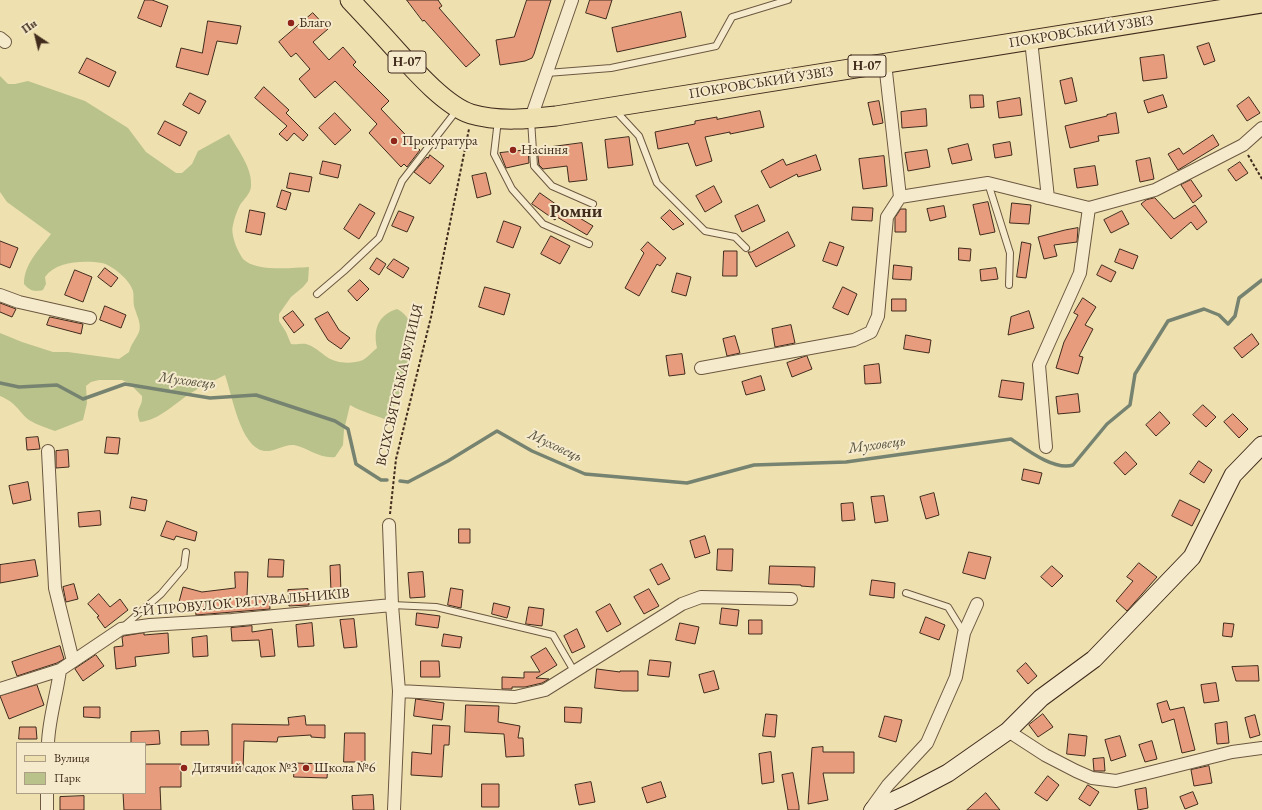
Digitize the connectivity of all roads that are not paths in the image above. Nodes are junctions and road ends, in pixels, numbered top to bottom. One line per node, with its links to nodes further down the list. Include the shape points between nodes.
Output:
1 (350, 0): 9 (main road, Н-07, via 423,79)
2 (572, 0): 7 (street)
3 (788, 0): 7 (lane, via 732,17 716,46 611,68)
4 (1262, 3): 5 (main road, ПОКРОВСЬКИЙ УЗВІЗ / Н-07)
5 (1031, 40): 6 (main road, ПОКРОВСЬКИЙ УЗВІЗ / Н-07); 15 (street)
6 (885, 63): 8 (main road, ПОКРОВСЬКИЙ УЗВІЗ / Н-07); 14 (street)
7 (547, 73): 11 (street)
8 (612, 107): 11 (main road, ПОКРОВСЬКИЙ УЗВІЗ / Н-07); 19 (lane, via 639,136 657,182 705,231 735,236)
9 (465, 111): 10 (main road, ПОКРОВСЬКИЙ УЗВІЗ / Н-07); 21 (lane, via 402,181 379,238)
10 (499, 118): 11 (main road, ПОКРОВСЬКИЙ УЗВІЗ / Н-07); 18 (lane, via 494,154 512,189 543,224)
11 (531, 118): 16 (lane, via 534,166 552,186)
12 (1262, 128): 17 (street, via 1242,145 1155,190)
13 (988, 183): 14 (street); 15 (street); 20 (lane, via 1010,253)
14 (900, 197): 24 (street, via 887,217 878,316 871,332 854,340)
15 (1048, 198): 17 (street)
16 (593, 204)
17 (1089, 208): 26 (street, via 1080,273 1039,365)
18 (589, 244)
19 (746, 248)
20 (1009, 285)
21 (317, 294)
22 (0, 295): 23 (street, via 18,302)
23 (90, 318)
24 (701, 368)
25 (1262, 445): 41 (main road, via 1233,475 1192,557 1094,659 1041,698)
26 (1046, 447)
27 (48, 451): 36 (street, via 55,588)
28 (389, 525): 33 (street)
29 (186, 552): 34 (lane, via 184,567 161,594)
30 (906, 593): 35 (lane, via 948,607)
31 (791, 599): 38 (street, via 701,597 682,604)
32 (977, 604): 35 (street)
33 (392, 605): 34 (street, 5-Й ПРОВУЛОК РЯТУВАЛЬНИКІВ); 38 (lane, via 436,607 553,635); 40 (street)
34 (121, 629): 36 (street, 5-Й ПРОВУЛОК РЯТУВАЛЬНИКІВ)
35 (964, 633): 47 (street, via 956,677 927,743 888,785)
36 (73, 661): 37 (street, 5-Й ПРОВУЛОК РЯТУВАЛЬНИКІВ)
37 (60, 670): 39 (street, 5-Й ПРОВУЛОК РЯТУВАЛЬНИКІВ); 42 (street)
38 (574, 671): 40 (street, via 545,690 515,697)
39 (0, 689)
40 (399, 691): 46 (street)
41 (1008, 731): 43 (street, via 1076,771 1092,778 1116,781 1232,752); 47 (main road, via 948,773)
42 (48, 742)
43 (1262, 748)
44 (48, 794): 45 (street)
45 (47, 810)
46 (394, 810)
47 (871, 810)

